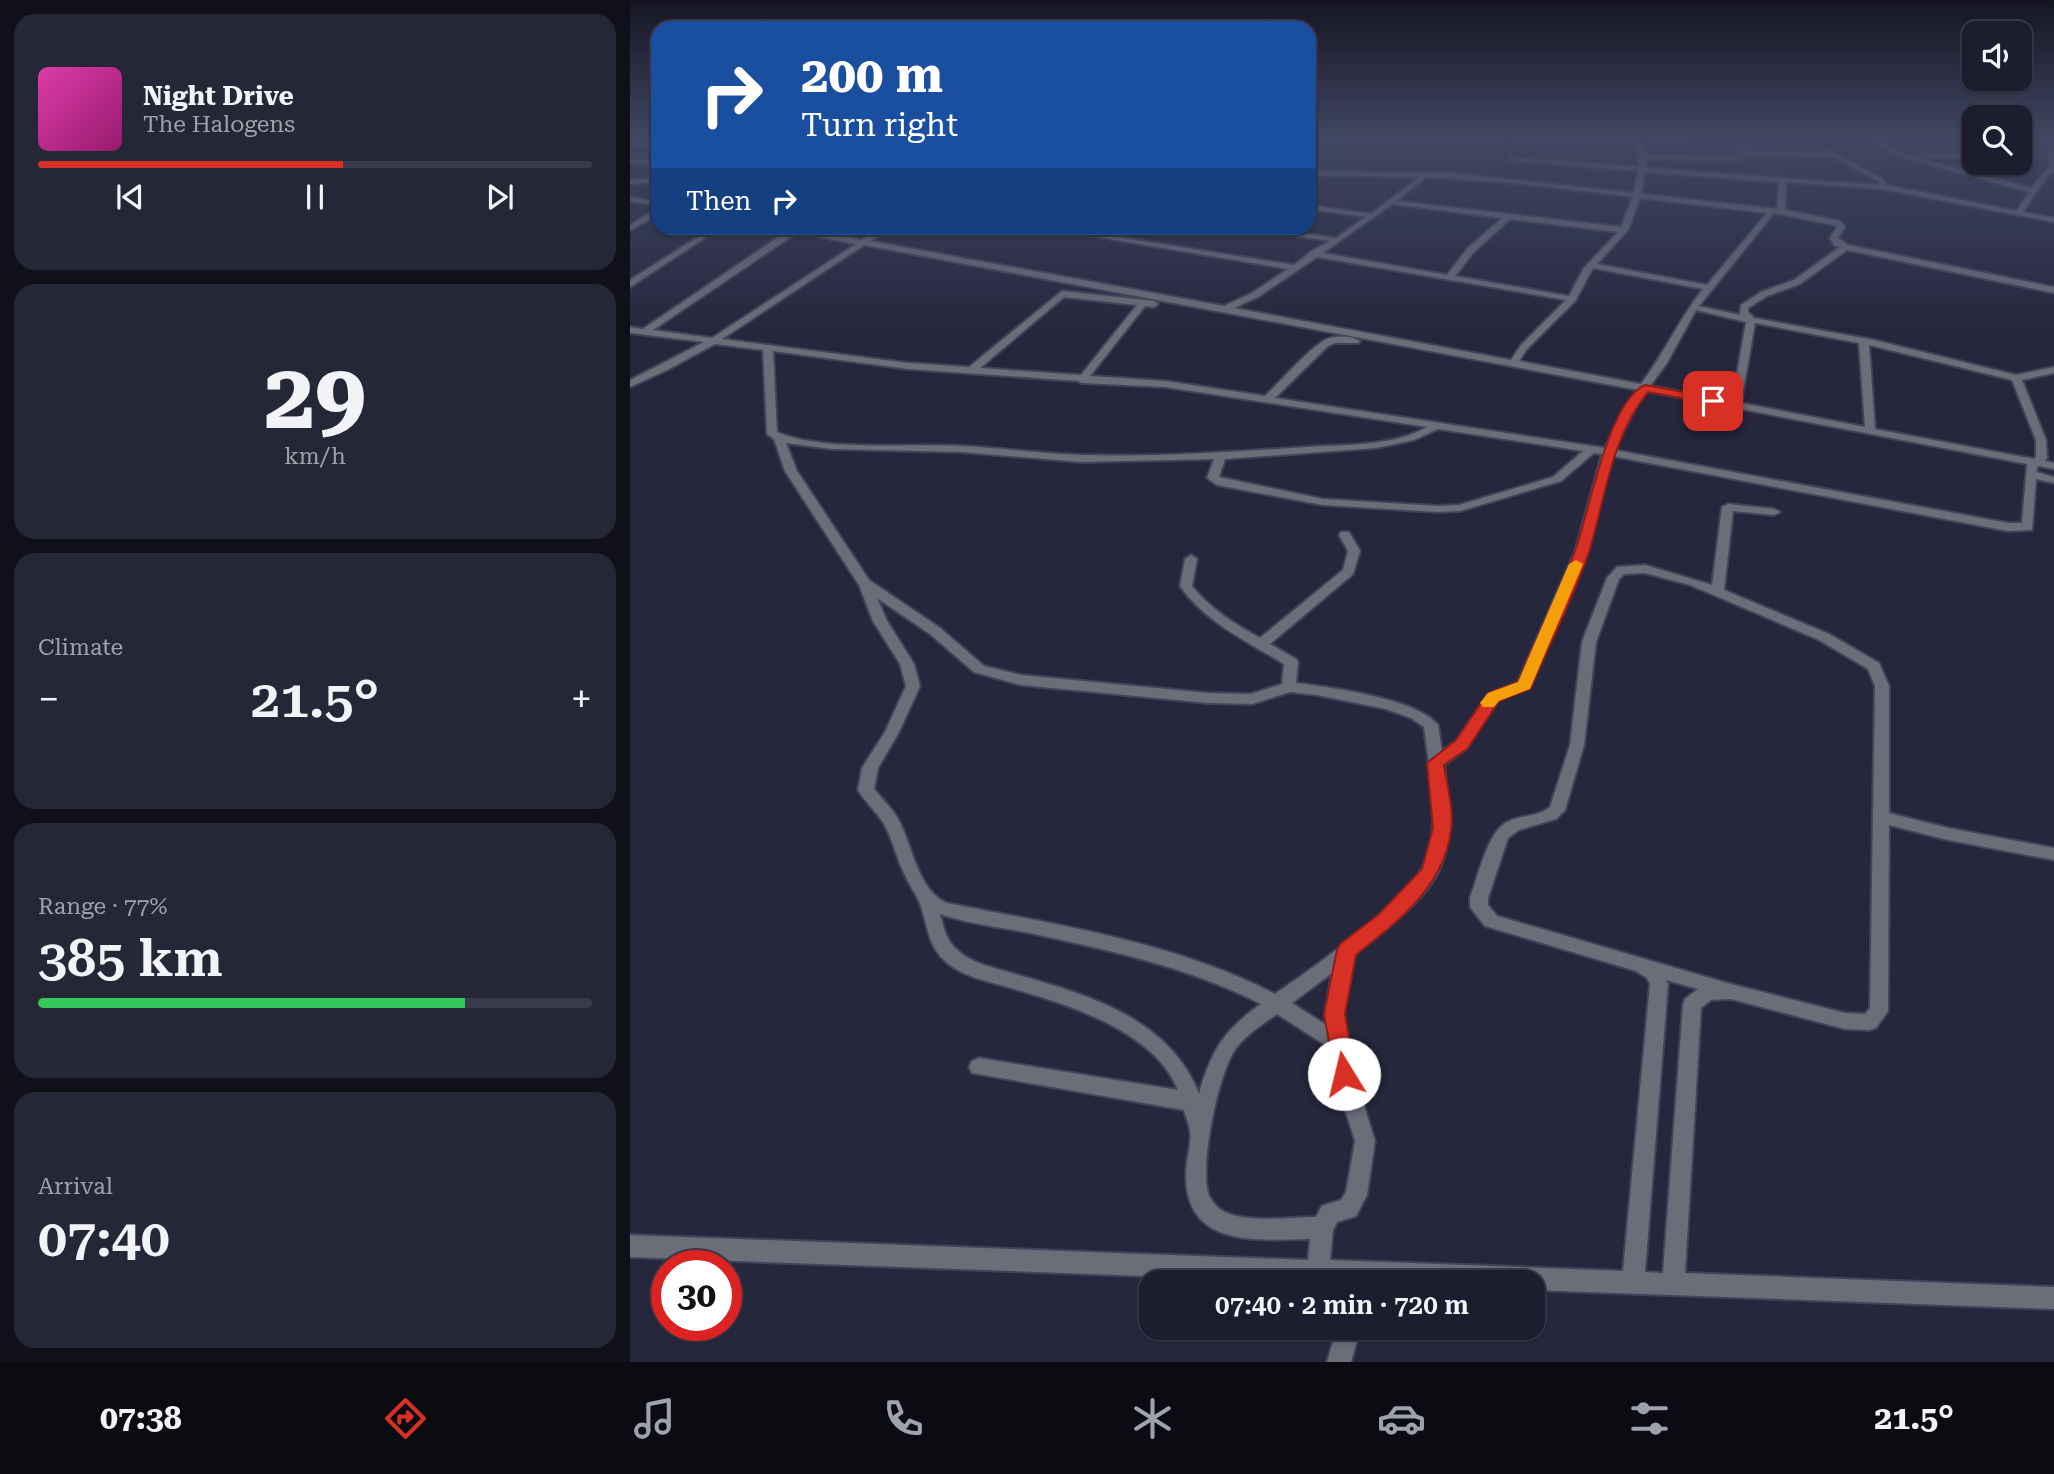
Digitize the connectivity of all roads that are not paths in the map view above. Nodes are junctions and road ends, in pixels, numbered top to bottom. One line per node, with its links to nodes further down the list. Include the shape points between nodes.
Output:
1 (1391, 202): 11 (street); 12 (street)
2 (1635, 202): 15 (street)
3 (1685, 202): 8 (street)
4 (1778, 202): 8 (street)
5 (1956, 202): 9 (street)
6 (2028, 202): 9 (street)
7 (1316, 208): 11 (street)
8 (1776, 212): 24 (street, via 1837,223 1841,227 1833,238); 30 (street)
9 (2019, 214): 13 (street)
10 (651, 216): 14 (street)
11 (1373, 216): 22 (street)
12 (1508, 216): 15 (street); 28 (street)
13 (2054, 220)
14 (630, 228)
15 (1624, 230): 26 (street)
16 (705, 235): 29 (street)
17 (789, 235): 39 (street)
18 (831, 235): 23 (street)
19 (874, 235): 23 (street)
20 (1092, 235): 27 (street)
21 (1301, 235): 22 (street)
22 (1336, 240): 25 (street)
23 (862, 242): 34 (street); 41 (street)
24 (1846, 247): 31 (street); 37 (street, via 1790,285 1749,303 1743,313)
25 (1313, 254): 27 (street); 28 (street)
26 (1591, 265): 30 (street); 32 (street)
27 (1294, 268): 36 (street, via 1255,295)
28 (1449, 277): 32 (street)
29 (630, 284)
30 (1709, 288): 35 (street)
31 (2054, 290)
32 (1573, 299): 44 (street)
33 (1143, 303): 34 (street); 46 (street, via 1062,294); 48 (street)
34 (1210, 306): 36 (street)
35 (1693, 307): 37 (street); 50 (street)
36 (1224, 309): 40 (street)
37 (1751, 320): 42 (street); 52 (street)
38 (630, 330): 39 (street)
39 (644, 332): 41 (street)
40 (1382, 338): 44 (street); 51 (street, via 1325,344)
41 (716, 340): 43 (street); 49 (street)
42 (1864, 341): 47 (street); 54 (street)
43 (768, 347): 46 (street); 55 (street, via 772,434)
44 (1513, 363): 50 (street)
45 (2054, 370): 47 (street)
46 (971, 371): 48 (street)
47 (2016, 378): 59 (street, via 2041,440 2042,458)
48 (1082, 380): 51 (street, via 1165,384)
49 (630, 384)
50 (1645, 388): 52 (street); 57 (street)
51 (1268, 399): 53 (street)
52 (1735, 405): 54 (street)
53 (1437, 425): 56 (street); 58 (street, via 1402,440)
54 (1870, 430): 59 (street)
55 (779, 439): 58 (street, via 831,446 1096,459); 66 (street, via 791,471)
56 (1591, 450): 57 (street); 58 (street, via 1557,479 1460,508 1438,509 1323,502 1217,482 1213,478)
57 (1608, 452): 61 (street, via 2008,527 2028,527); 70 (street, via 1581,552 1524,685 1493,697 1462,744)
58 (1221, 456)
59 (2036, 462): 60 (street); 61 (street)
60 (2054, 466)
61 (2030, 474): 62 (street)
62 (2054, 480)
63 (1774, 512): 67 (street, via 1728,507)
64 (1345, 535): 68 (street, via 1354,551 1349,571)
65 (1191, 559): 68 (street, via 1186,586 1192,597)
66 (864, 583): 69 (street, via 935,631 979,669 1021,680 1208,698 1252,699); 73 (street, via 880,621 907,664 912,686 870,768 866,790 891,821)
67 (1717, 592): 71 (street, via 1824,637 1874,666 1882,686); 75 (street, via 1645,569 1621,570 1613,578 1589,642 1577,746 1557,810 1550,817 1506,828 1479,898 1483,914 1501,925)
68 (1262, 644): 69 (street, via 1292,662)
69 (1289, 687): 70 (street, via 1389,705 1416,715 1431,725)
70 (1436, 763): 74 (street, via 1443,828 1431,869 1385,920)
71 (1881, 817): 72 (street); 76 (street, via 1879,1011 1869,1022 1845,1021)
72 (2054, 854)
73 (928, 902): 77 (street, via 1099,941 1229,981); 80 (street, via 944,952 951,958 1130,1026 1164,1053)
74 (1347, 950): 77 (street); 78 (street, via 1335,1014)
75 (1641, 965): 76 (street); 85 (street, via 1653,972 1659,992)
76 (1731, 991): 86 (street, via 1712,990 1692,1005)
77 (1276, 1004): 78 (street); 80 (street, via 1229,1043)
78 (1339, 1043): 81 (street, via 1365,1141 1356,1195 1348,1208 1330,1214)
79 (979, 1067): 80 (street)
80 (1199, 1103): 81 (street, via 1202,1136 1197,1188 1205,1210 1221,1221 1252,1227)
81 (1322, 1228): 83 (street)
82 (630, 1246): 83 (street)
83 (1318, 1270)
84 (1545, 1281): 85 (street)
85 (1633, 1283): 86 (street)
86 (1672, 1283): 87 (street)
87 (2054, 1298)
88 (1345, 1340): 89 (street)
89 (1339, 1362)

